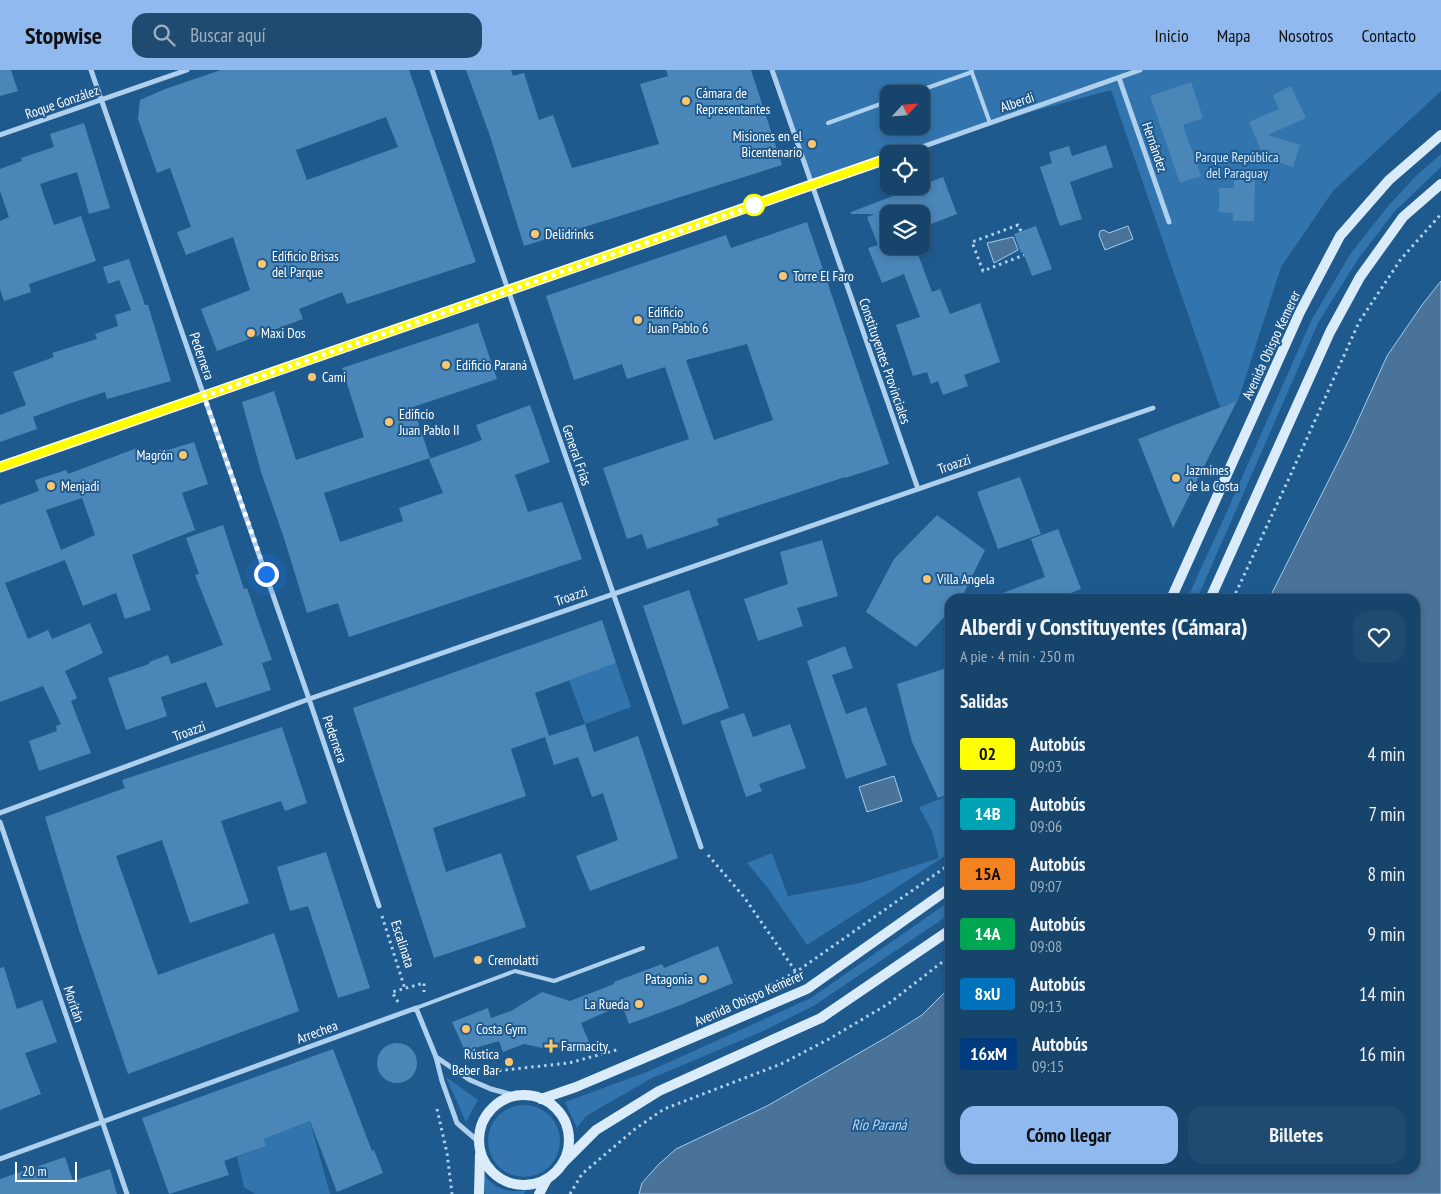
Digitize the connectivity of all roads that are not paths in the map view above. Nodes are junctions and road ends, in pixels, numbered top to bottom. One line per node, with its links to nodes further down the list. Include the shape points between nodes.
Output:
1 (91, 70): 9 (street, Pedernera)
2 (187, 70): 9 (street, Roque González)
3 (432, 70): 20 (street, General Frías)
4 (772, 70): 18 (street, Constituyentes Provinciales)
5 (1140, 70): 7 (street, Alberdi)
6 (971, 71): 8 (lane); 12 (lane)
7 (1119, 78): 12 (street, Alberdi); 19 (street, Hernández)
8 (930, 86)
9 (101, 100): 13 (street, Roque González); 21 (street, Pedernera)
10 (880, 104): 11 (lane)
11 (828, 123)
12 (990, 123): 15 (street, Alberdi)
13 (0, 135)
14 (1441, 135): 26 (main road, Avenida Obispo Kemerer, via 1389,180 1340,236 1300,312)
15 (928, 145)
16 (880, 161): 18 (street)
17 (1441, 184): 27 (main road, via 1403,217 1360,277 1330,332)
18 (812, 185): 20 (street); 24 (street, Constituyentes Provinciales)
19 (1169, 222)
20 (508, 291): 21 (street); 25 (street, General Frías)
21 (204, 396): 23 (street); 28 (street, Pedernera)
22 (1153, 408): 24 (street, Troazzi)
23 (0, 467)
24 (918, 489): 25 (street, Troazzi)
25 (614, 594): 28 (street, Troazzi); 31 (street, General Frías)
26 (1174, 594)
27 (1212, 594)
28 (309, 699): 29 (street, Troazzi); 33 (street, Pedernera)
29 (0, 813)
30 (0, 822): 40 (street, Moritán)
31 (701, 847)
32 (945, 892): 39 (main road, Avenida Obispo Kemerer, via 807,989)
33 (379, 906)
34 (945, 933): 43 (main road, via 822,1018 659,1091 596,1130)
35 (643, 948): 36 (lane, Arrechea, via 554,980 515,971)
36 (416, 1008): 37 (street); 40 (street, Arrechea)
37 (436, 1057): 38 (street, via 470,1080); 41 (street, via 457,1123)
38 (517, 1096): 39 (main road, Avenida Obispo Kemerer); 41 (main road, via 504,1100 485,1117)
39 (541, 1099): 43 (main road, via 554,1107 568,1134 568,1150)
40 (103, 1122): 42 (street, Arrechea); 45 (street, Moritán)
41 (479, 1146): 44 (main road, via 485,1162 506,1182 534,1184); 46 (main road)
42 (0, 1159)
43 (562, 1164): 44 (main road)
44 (547, 1179): 47 (main road)
45 (127, 1194)
46 (479, 1194)
47 (539, 1194)

